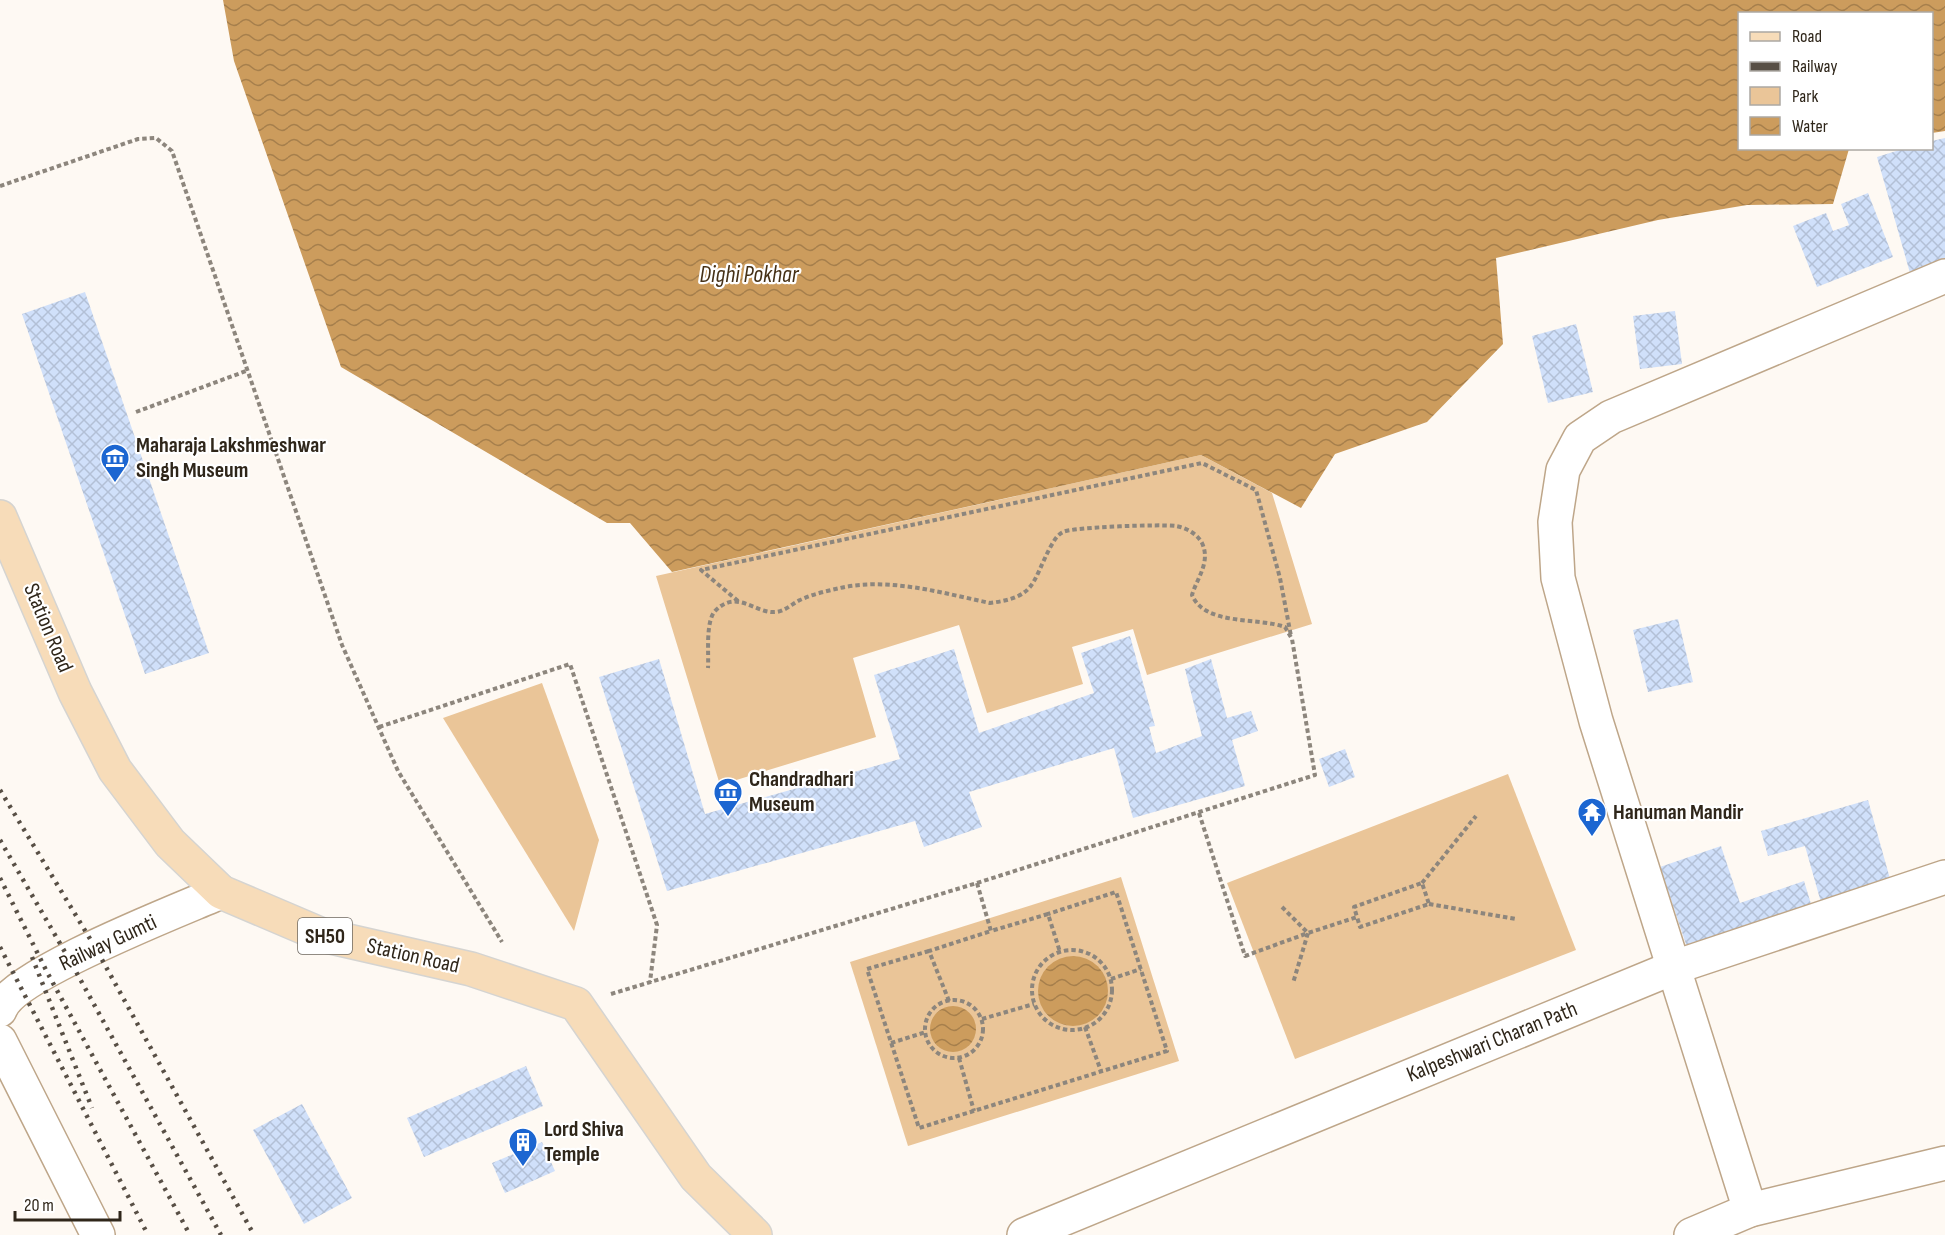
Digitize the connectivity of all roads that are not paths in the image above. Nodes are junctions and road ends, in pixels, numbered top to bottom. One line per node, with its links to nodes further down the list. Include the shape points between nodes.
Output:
1 (1945, 276): 5 (street, via 1611,417 1580,438 1563,470 1555,522 1558,578 1596,721)
2 (0, 517): 4 (main road, Station Road / SH50, via 75,692 115,770 170,843)
3 (1945, 878): 5 (street, Kalpeshwari Charan Path)
4 (221, 892): 6 (street, Railway Gumti, via 69,959 21,986); 12 (main road, Station Road / SH50, via 322,935 471,969 576,1004 696,1177)
5 (1675, 967): 9 (street); 10 (street, Kalpeshwari Charan Path)
6 (1, 1004)
7 (0, 1041): 11 (street)
8 (1945, 1163): 9 (street)
9 (1750, 1210): 13 (street)
10 (1037, 1232)
11 (99, 1235)
12 (755, 1235)
13 (1691, 1235)

